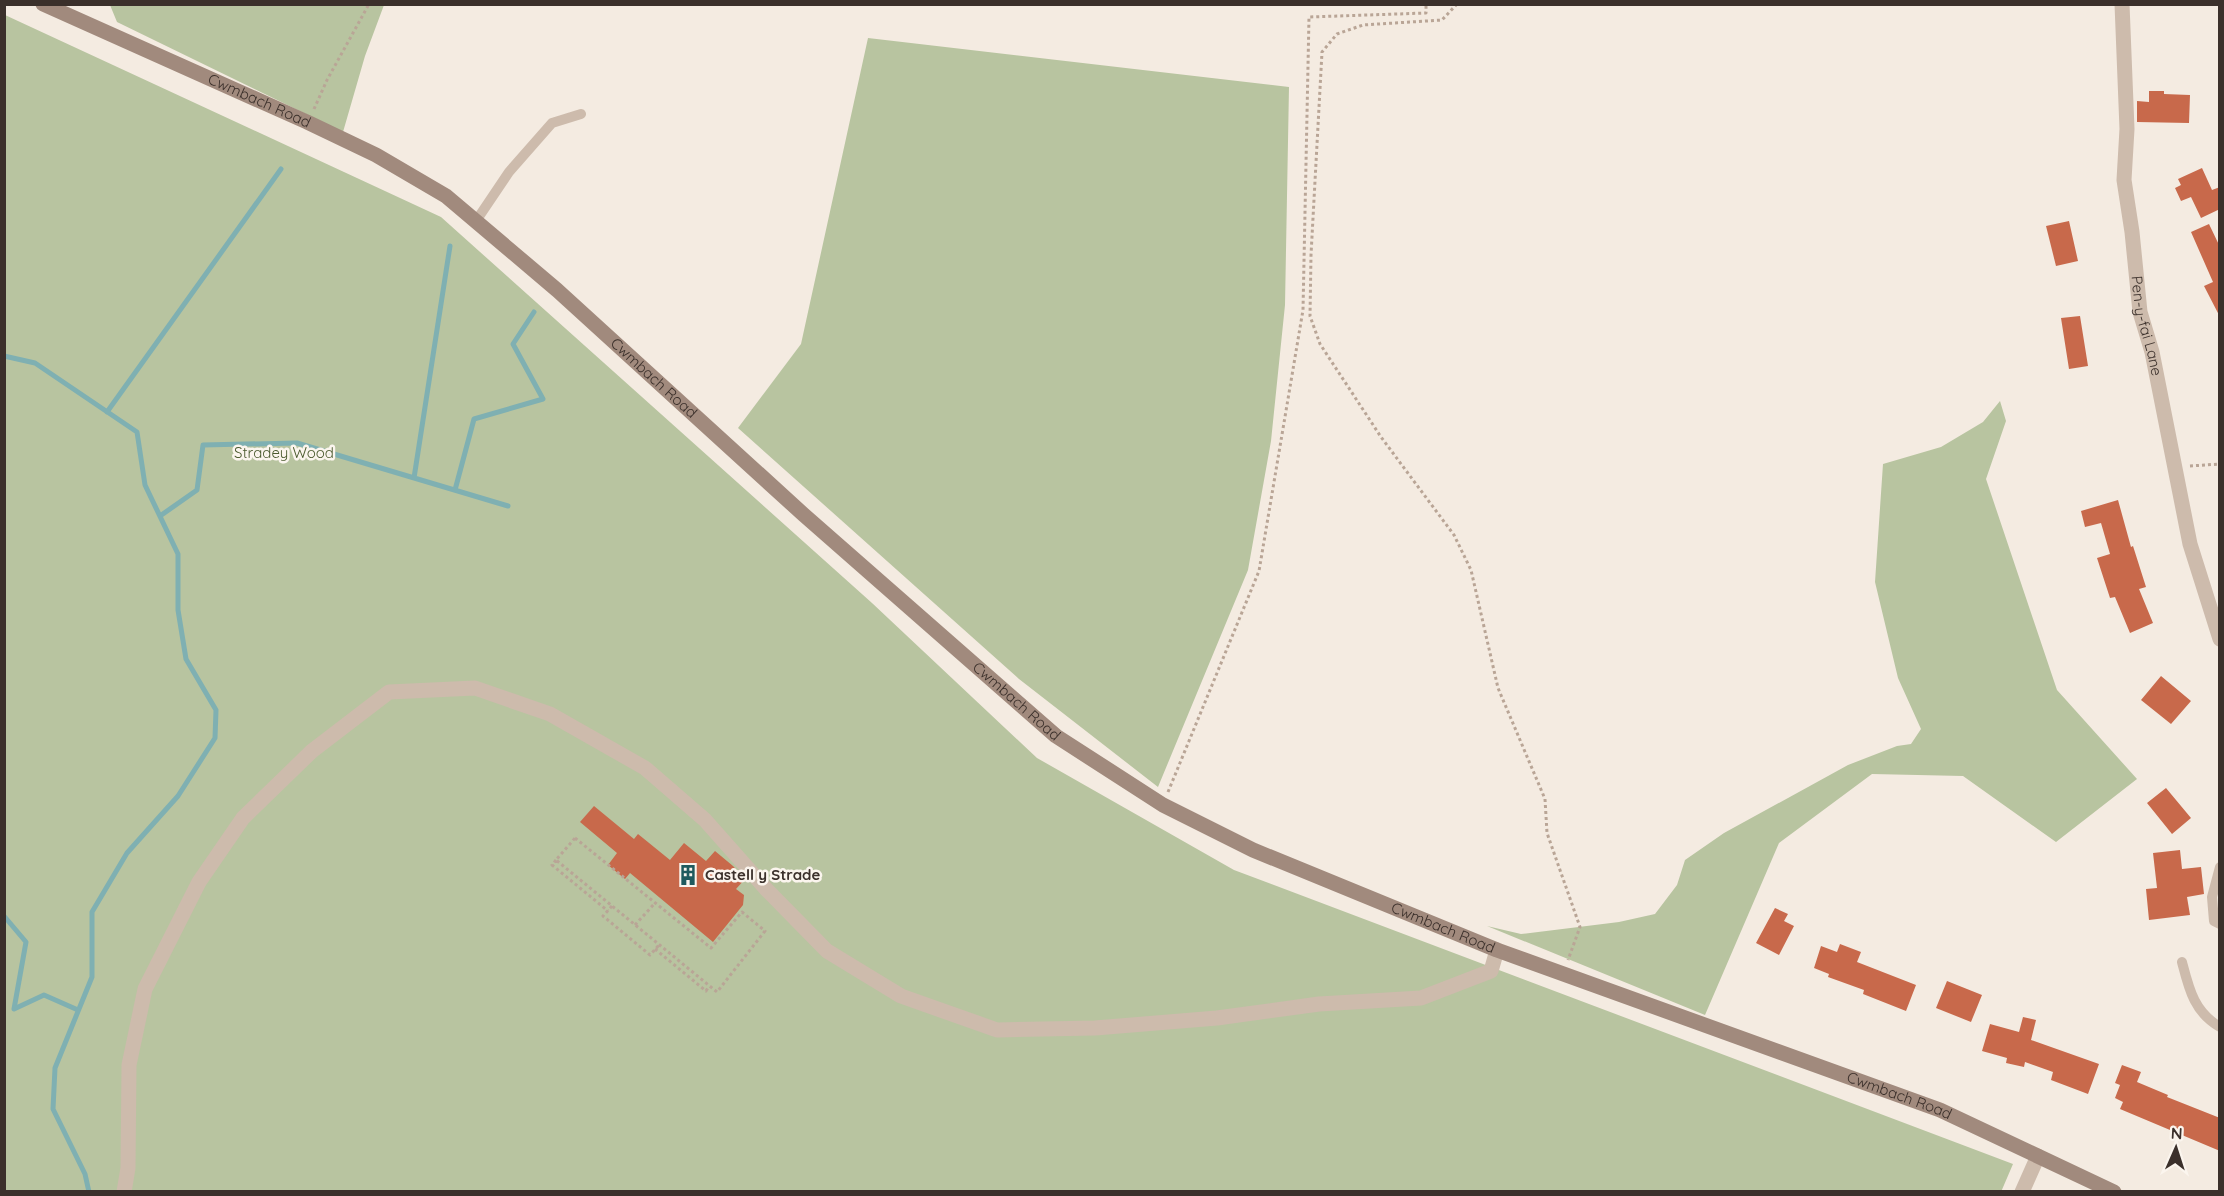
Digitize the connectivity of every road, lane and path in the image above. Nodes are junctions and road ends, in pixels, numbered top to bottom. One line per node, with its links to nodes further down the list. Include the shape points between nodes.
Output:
1 (44, 4): 7 (main road, Cwmbach Road)
2 (369, 4): 7 (path)
3 (1426, 4): 12 (path, via 1426,13 1309,16 1303,310 1259,571)
4 (1457, 4): 24 (path, via 1442,20 1363,25 1337,34 1322,52 1310,316 1320,344 1454,535 1471,570 1498,688 1545,800 1547,833 1580,927)
5 (2122, 4): 9 (street, Pen-y-fai Lane, via 2127,129 2124,180 2140,312)
6 (581, 114): 8 (lane, via 552,123 509,172)
7 (308, 122): 8 (main road, Cwmbach Road, via 446,195)
8 (476, 221): 12 (main road, Cwmbach Road, via 1056,736)
9 (2174, 456): 10 (path, via 2188,466); 11 (street, Pen-y-fai Lane, via 2190,544)
10 (2220, 464)
11 (2220, 639)
12 (1163, 805): 22 (main road, Cwmbach Road, via 1253,850)
13 (556, 860): 15 (path, via 575,838); 16 (path); 17 (path, via 552,865)
14 (2220, 867): 18 (lane, via 2212,897 2214,921)
15 (655, 903): 19 (path); 25 (path, via 711,948 742,912 765,931 717,992)
16 (612, 906): 17 (path); 19 (path)
17 (608, 912): 21 (path, via 603,916 650,955)
18 (2220, 924)
19 (635, 925): 20 (path)
20 (659, 944): 21 (path); 25 (path)
21 (655, 949): 25 (path, via 706,991)
22 (1497, 951): 24 (main road, Cwmbach Road); 28 (street, via 1491,970 1421,998 1319,1004 1217,1018 1095,1028 997,1030 901,996 827,951 705,820 645,768 550,714 475,688 389,692 312,752 243,818 199,882 145,989 129,1065 128,1168)
23 (2182, 962): 26 (lane, via 2190,995 2208,1020)
24 (1562, 974): 27 (main road, Cwmbach Road, via 1894,1092)
25 (709, 986)
26 (2220, 1027)
27 (2038, 1156): 29 (street); 30 (main road, Cwmbach Road)
28 (124, 1191)
29 (2022, 1191)
30 (2114, 1191)

